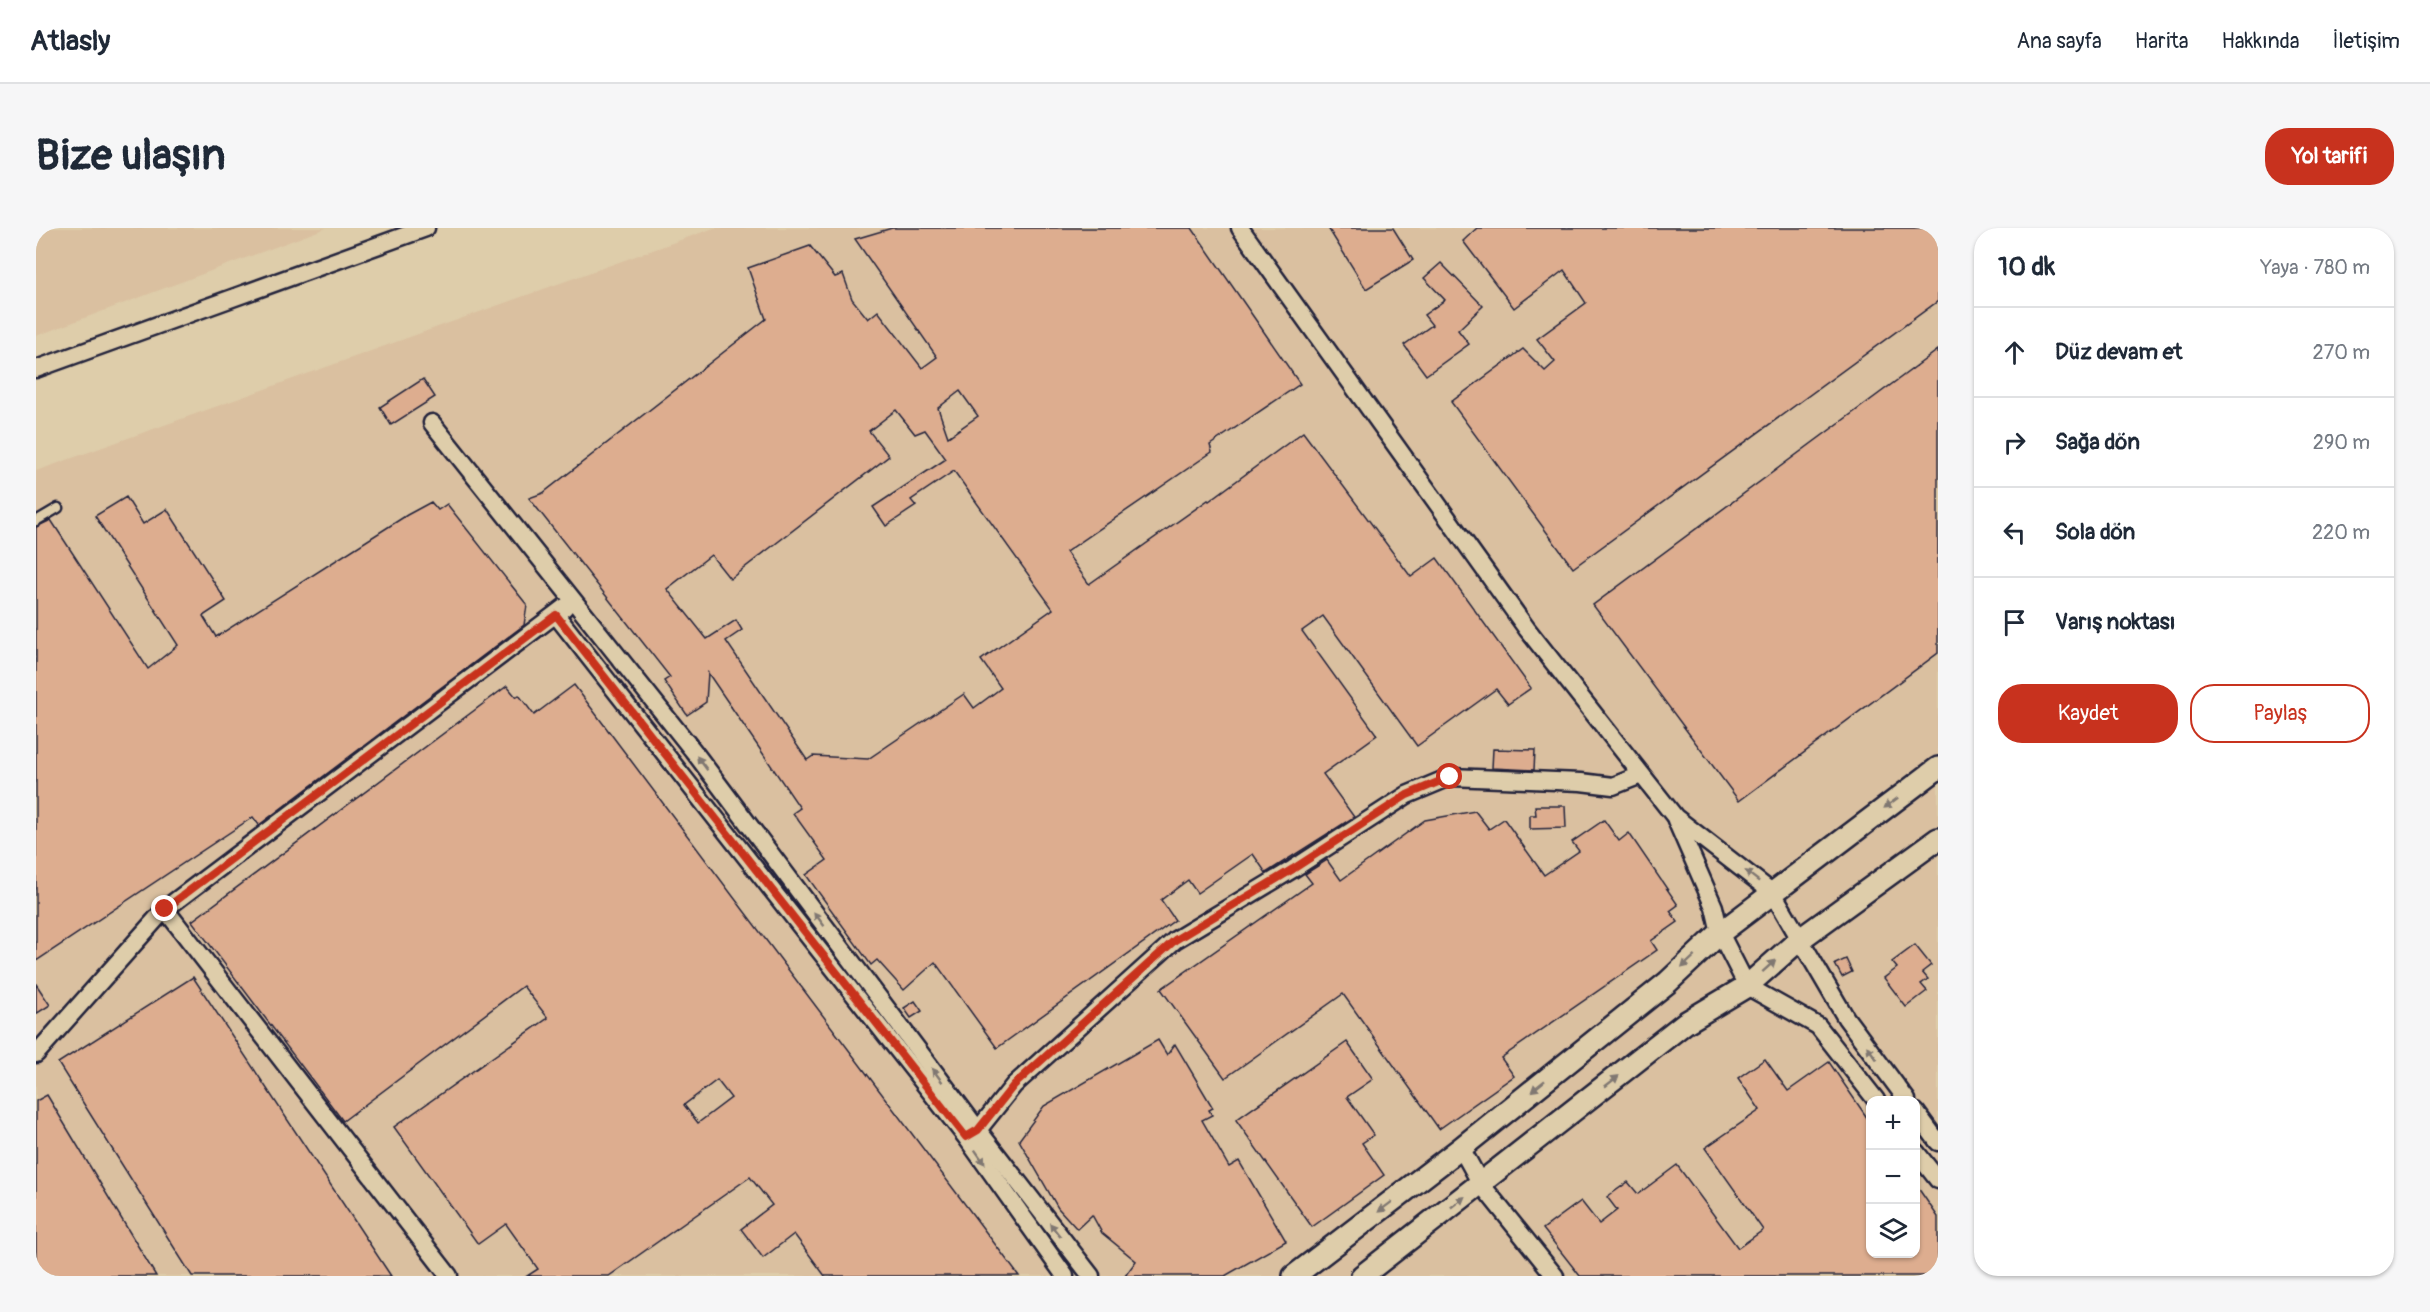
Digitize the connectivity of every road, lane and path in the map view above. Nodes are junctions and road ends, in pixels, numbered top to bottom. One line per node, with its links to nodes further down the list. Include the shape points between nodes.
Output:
1 (426, 228): 3 (street)
2 (1239, 228): 10 (street, via 1527,629)
3 (36, 369)
4 (432, 423): 7 (street)
5 (58, 508): 6 (lane)
6 (36, 521)
7 (573, 599): 8 (street); 22 (street, one-way to 7, via 695,753)
8 (556, 615): 14 (street); 22 (street)
9 (1938, 768): 13 (street, one-way to 13)
10 (1641, 774): 11 (street); 22 (street, via 1612,786 1450,777 1407,795 1175,940 1014,1085)
11 (1675, 817): 13 (street, one-way to 11); 15 (street, via 1714,906)
12 (1938, 839): 16 (street)
13 (1773, 893): 15 (street); 16 (street)
14 (165, 909): 18 (street); 28 (street)
15 (1720, 933): 17 (street); 24 (street, one-way to 24, via 1668,982)
16 (1799, 940): 17 (street, one-way to 16); 20 (street, one-way to 16, via 1846,1018)
17 (1747, 986): 19 (street, via 1818,1026); 27 (street, one-way to 17, via 1686,1023)
18 (36, 1054)
19 (1872, 1096)
20 (1903, 1096)
21 (1920, 1117): 23 (street)
22 (972, 1134): 29 (street, one-way to 29); 30 (street, one-way to 22)
23 (1938, 1142)
24 (1461, 1148): 27 (street); 31 (street, one-way to 31)
25 (1920, 1157): 26 (street)
26 (1938, 1180)
27 (1481, 1184): 32 (street, one-way to 27); 33 (street)
28 (449, 1276)
29 (1065, 1276)
30 (1091, 1276)
31 (1294, 1276)
32 (1362, 1276)
33 (1555, 1276)

